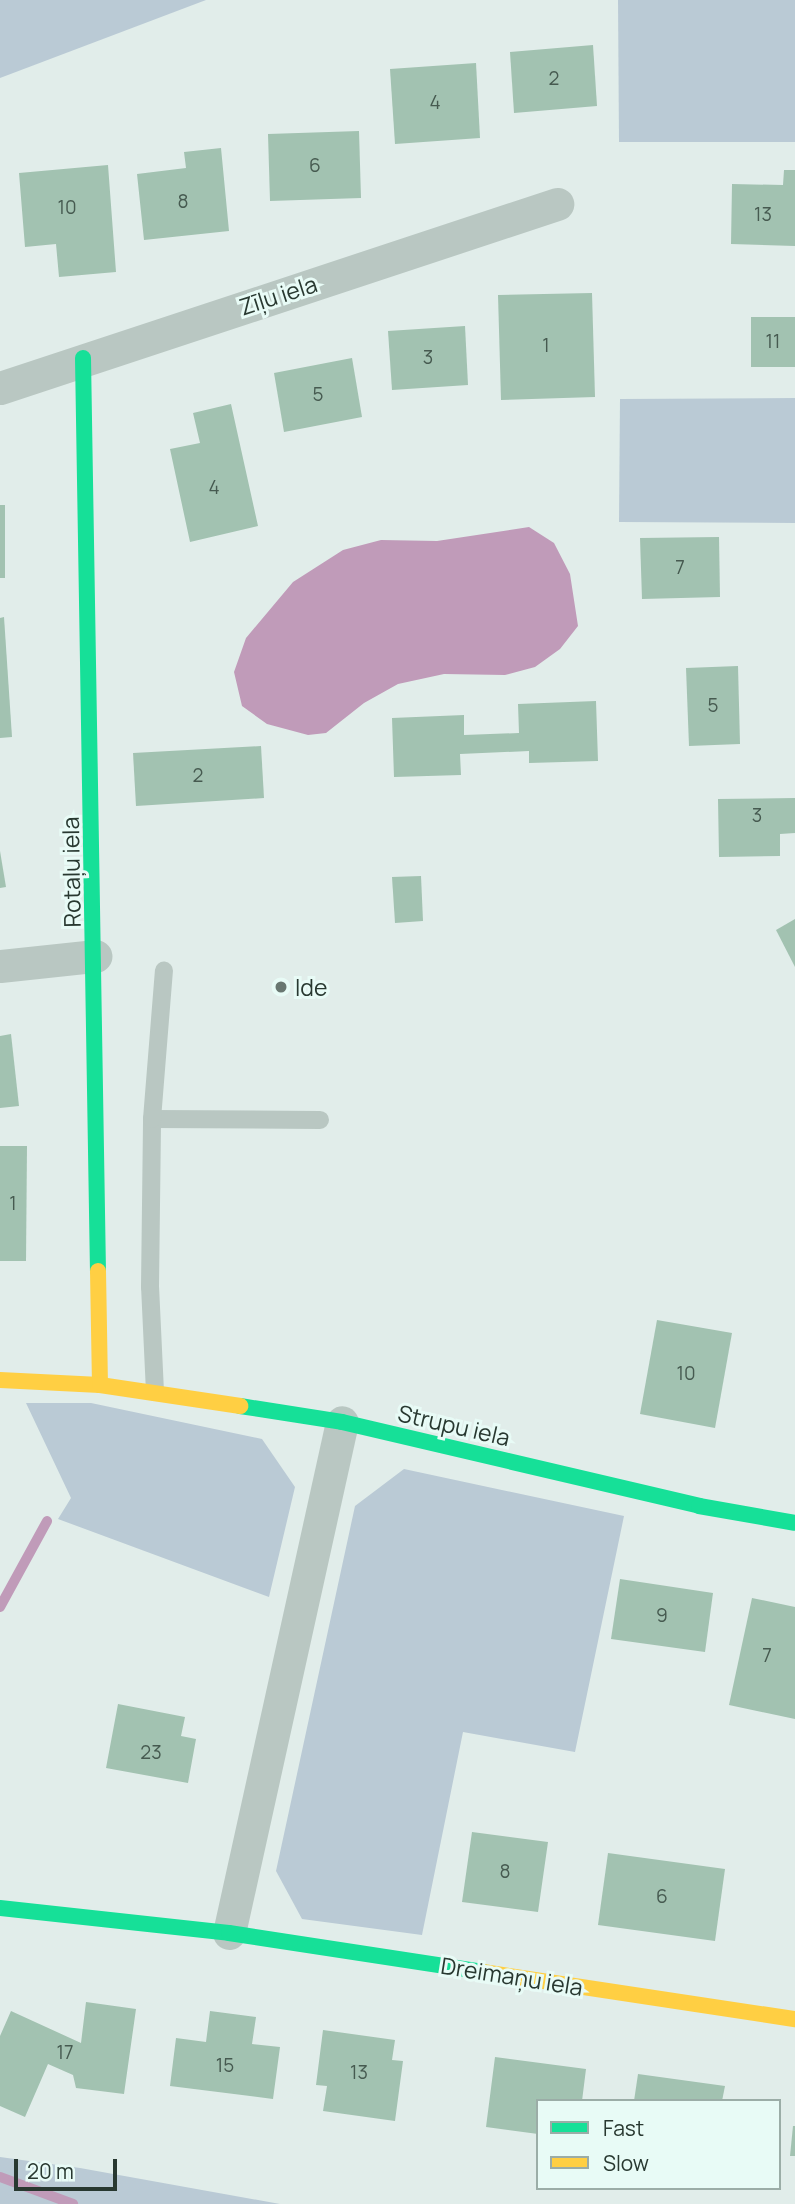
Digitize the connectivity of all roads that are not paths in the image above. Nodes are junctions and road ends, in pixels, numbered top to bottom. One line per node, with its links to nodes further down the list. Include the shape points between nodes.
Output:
1 (556, 204): 2 (street, Zīļu iela)
2 (83, 358): 3 (street, Zīļu iela); 4 (street, Rotaļu iela)
3 (0, 388)
4 (96, 956): 5 (street); 10 (street, Rotaļu iela)
5 (0, 966)
6 (164, 970): 7 (lane)
7 (152, 1119): 8 (lane); 11 (lane, via 150,1287)
8 (320, 1119)
9 (0, 1380): 10 (street, Strupu iela)
10 (100, 1385): 11 (street, Strupu iela)
11 (155, 1392): 12 (street, Strupu iela)
12 (342, 1422): 13 (street, Strupu iela, via 699,1506); 15 (street)
13 (795, 1523)
14 (0, 1908): 15 (street, Dreimaņu iela)
15 (229, 1933): 16 (street, Dreimaņu iela)
16 (795, 2019)

